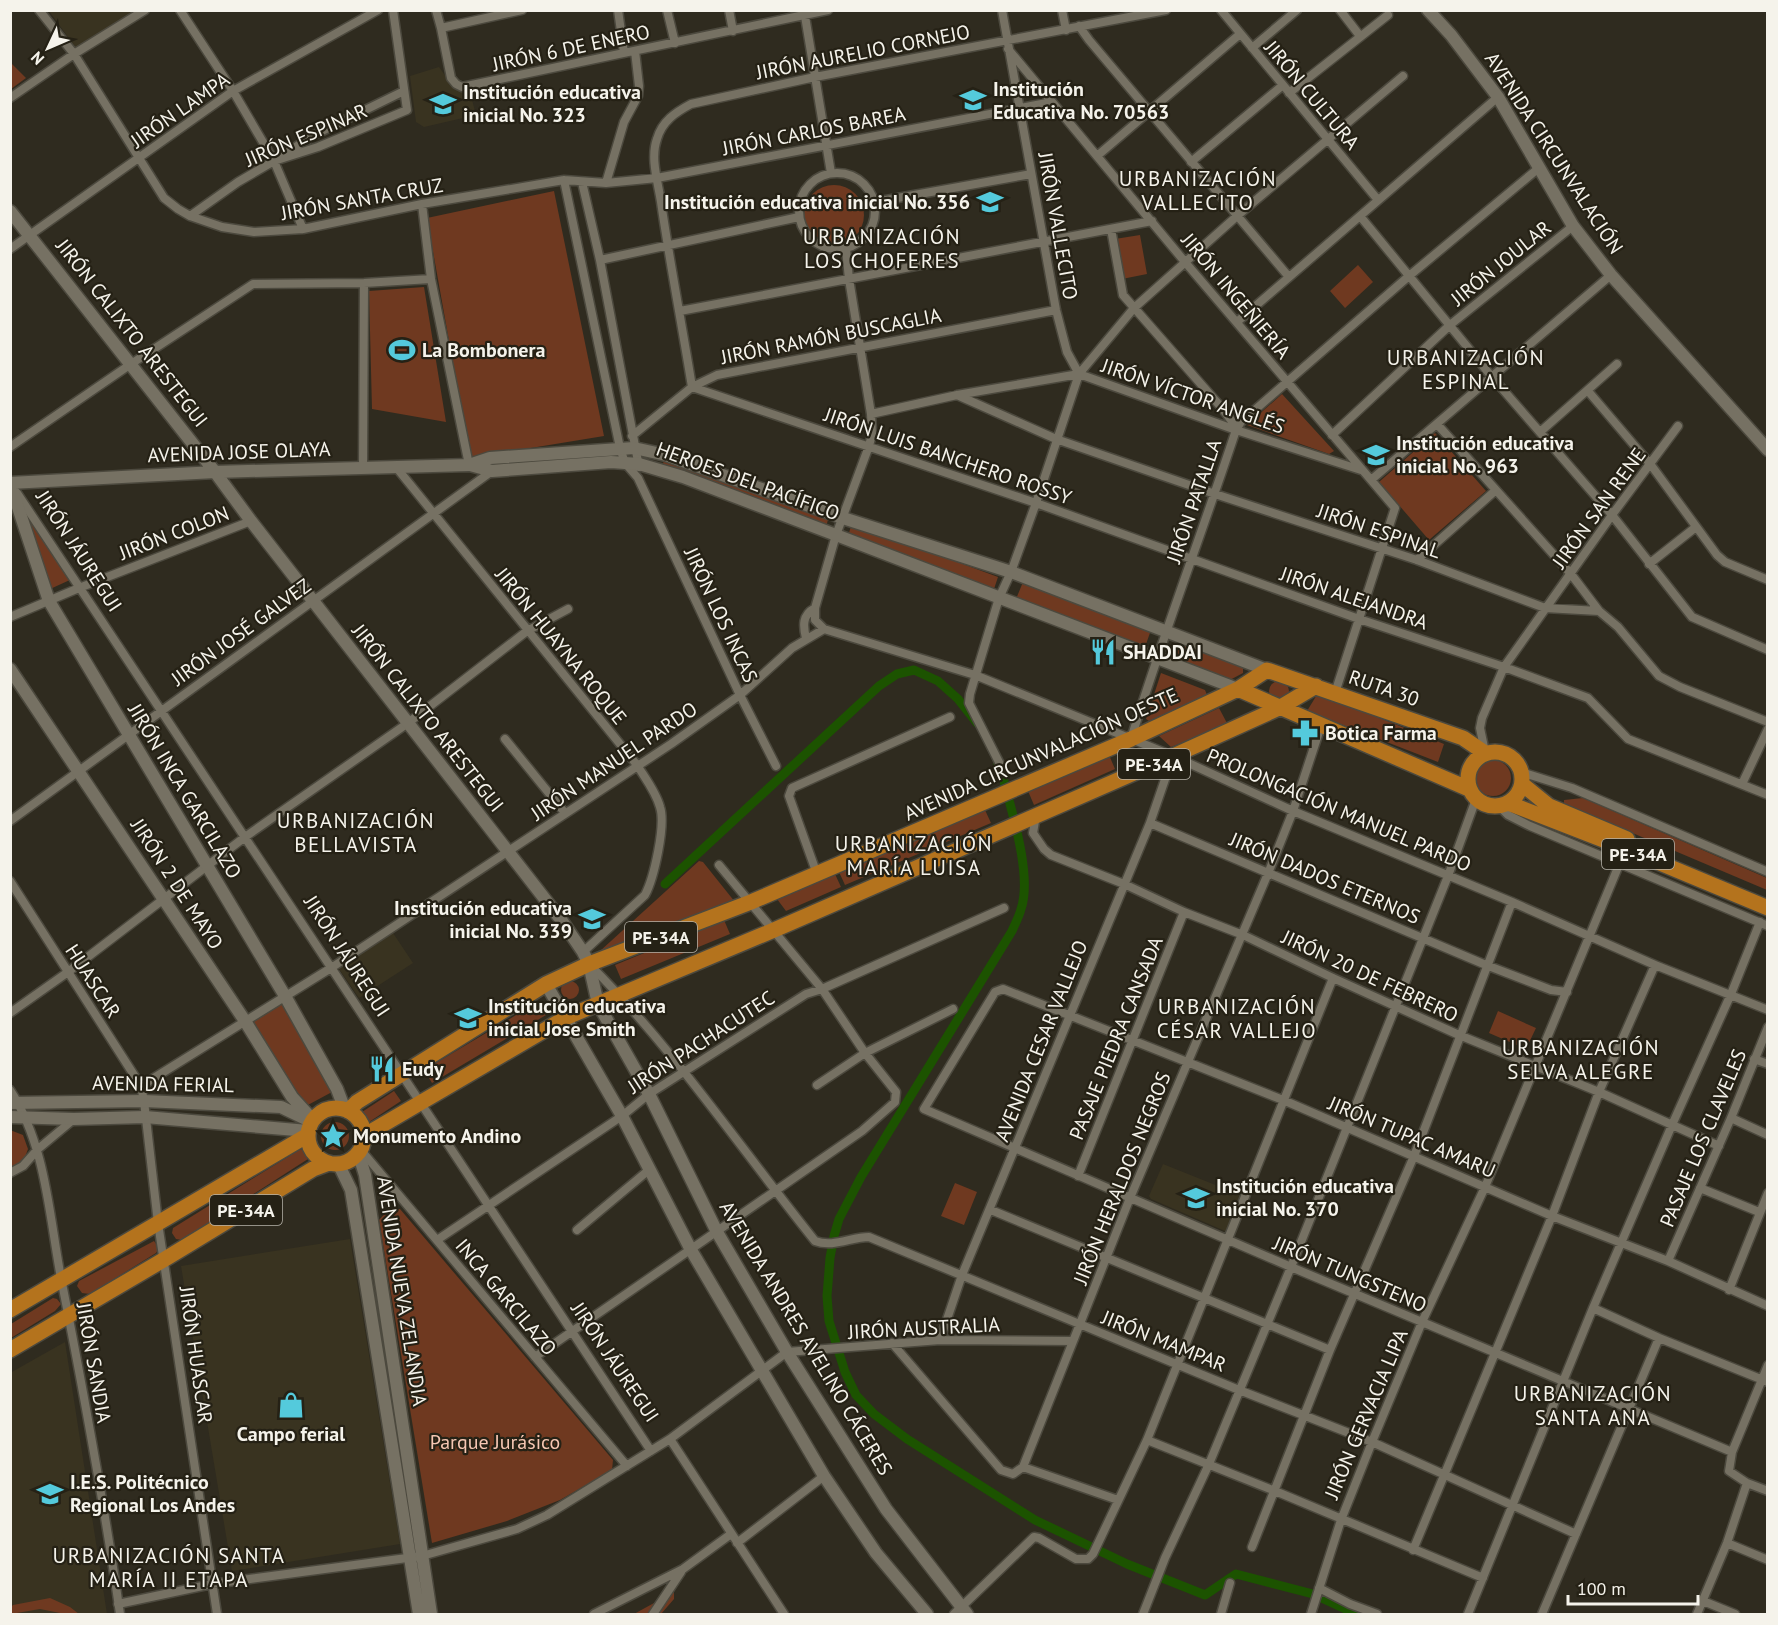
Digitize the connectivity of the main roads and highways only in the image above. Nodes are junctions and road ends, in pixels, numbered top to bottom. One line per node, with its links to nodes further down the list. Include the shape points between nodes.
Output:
1 (1267, 670): 2 (highway, RUTA 30 / PE-34A); 3 (highway, AVENIDA CIRCUNVALACIÓN OESTE / PE-34A)
2 (1316, 687): 4 (highway, PE-34A); 5 (highway, RUTA 30 / PE-34A, via 1463,738)
3 (1238, 689): 4 (highway, HEROES DEL PACÍFICO); 11 (highway, AVENIDA CIRCUNVALACIÓN OESTE / PE-34A, via 751,902 586,958)
4 (1279, 708): 7 (highway, PE-34A); 13 (highway, PE-34A, via 567,1017 372,1131)
5 (1485, 753): 6 (highway, PE-34A, via 1498,751 1510,756); 7 (highway, via 1469,769 1467,782)
6 (1521, 778): 8 (highway, via 1517,795); 9 (highway, PE-34A, via 1549,806)
7 (1473, 794): 8 (highway, PE-34A, via 1487,805)
8 (1504, 804): 10 (highway, PE-34A, via 1624,848)
9 (1767, 898)
10 (1765, 919)
11 (346, 1110): 12 (highway, via 327,1109); 13 (highway, via 362,1126)
12 (310, 1127): 14 (highway, via 314,1153); 15 (highway, PE-34A, via 159,1223)
13 (360, 1148): 14 (highway, via 347,1161)
14 (334, 1163): 16 (highway, PE-34A, via 313,1168)
15 (10, 1310)
16 (10, 1350)

